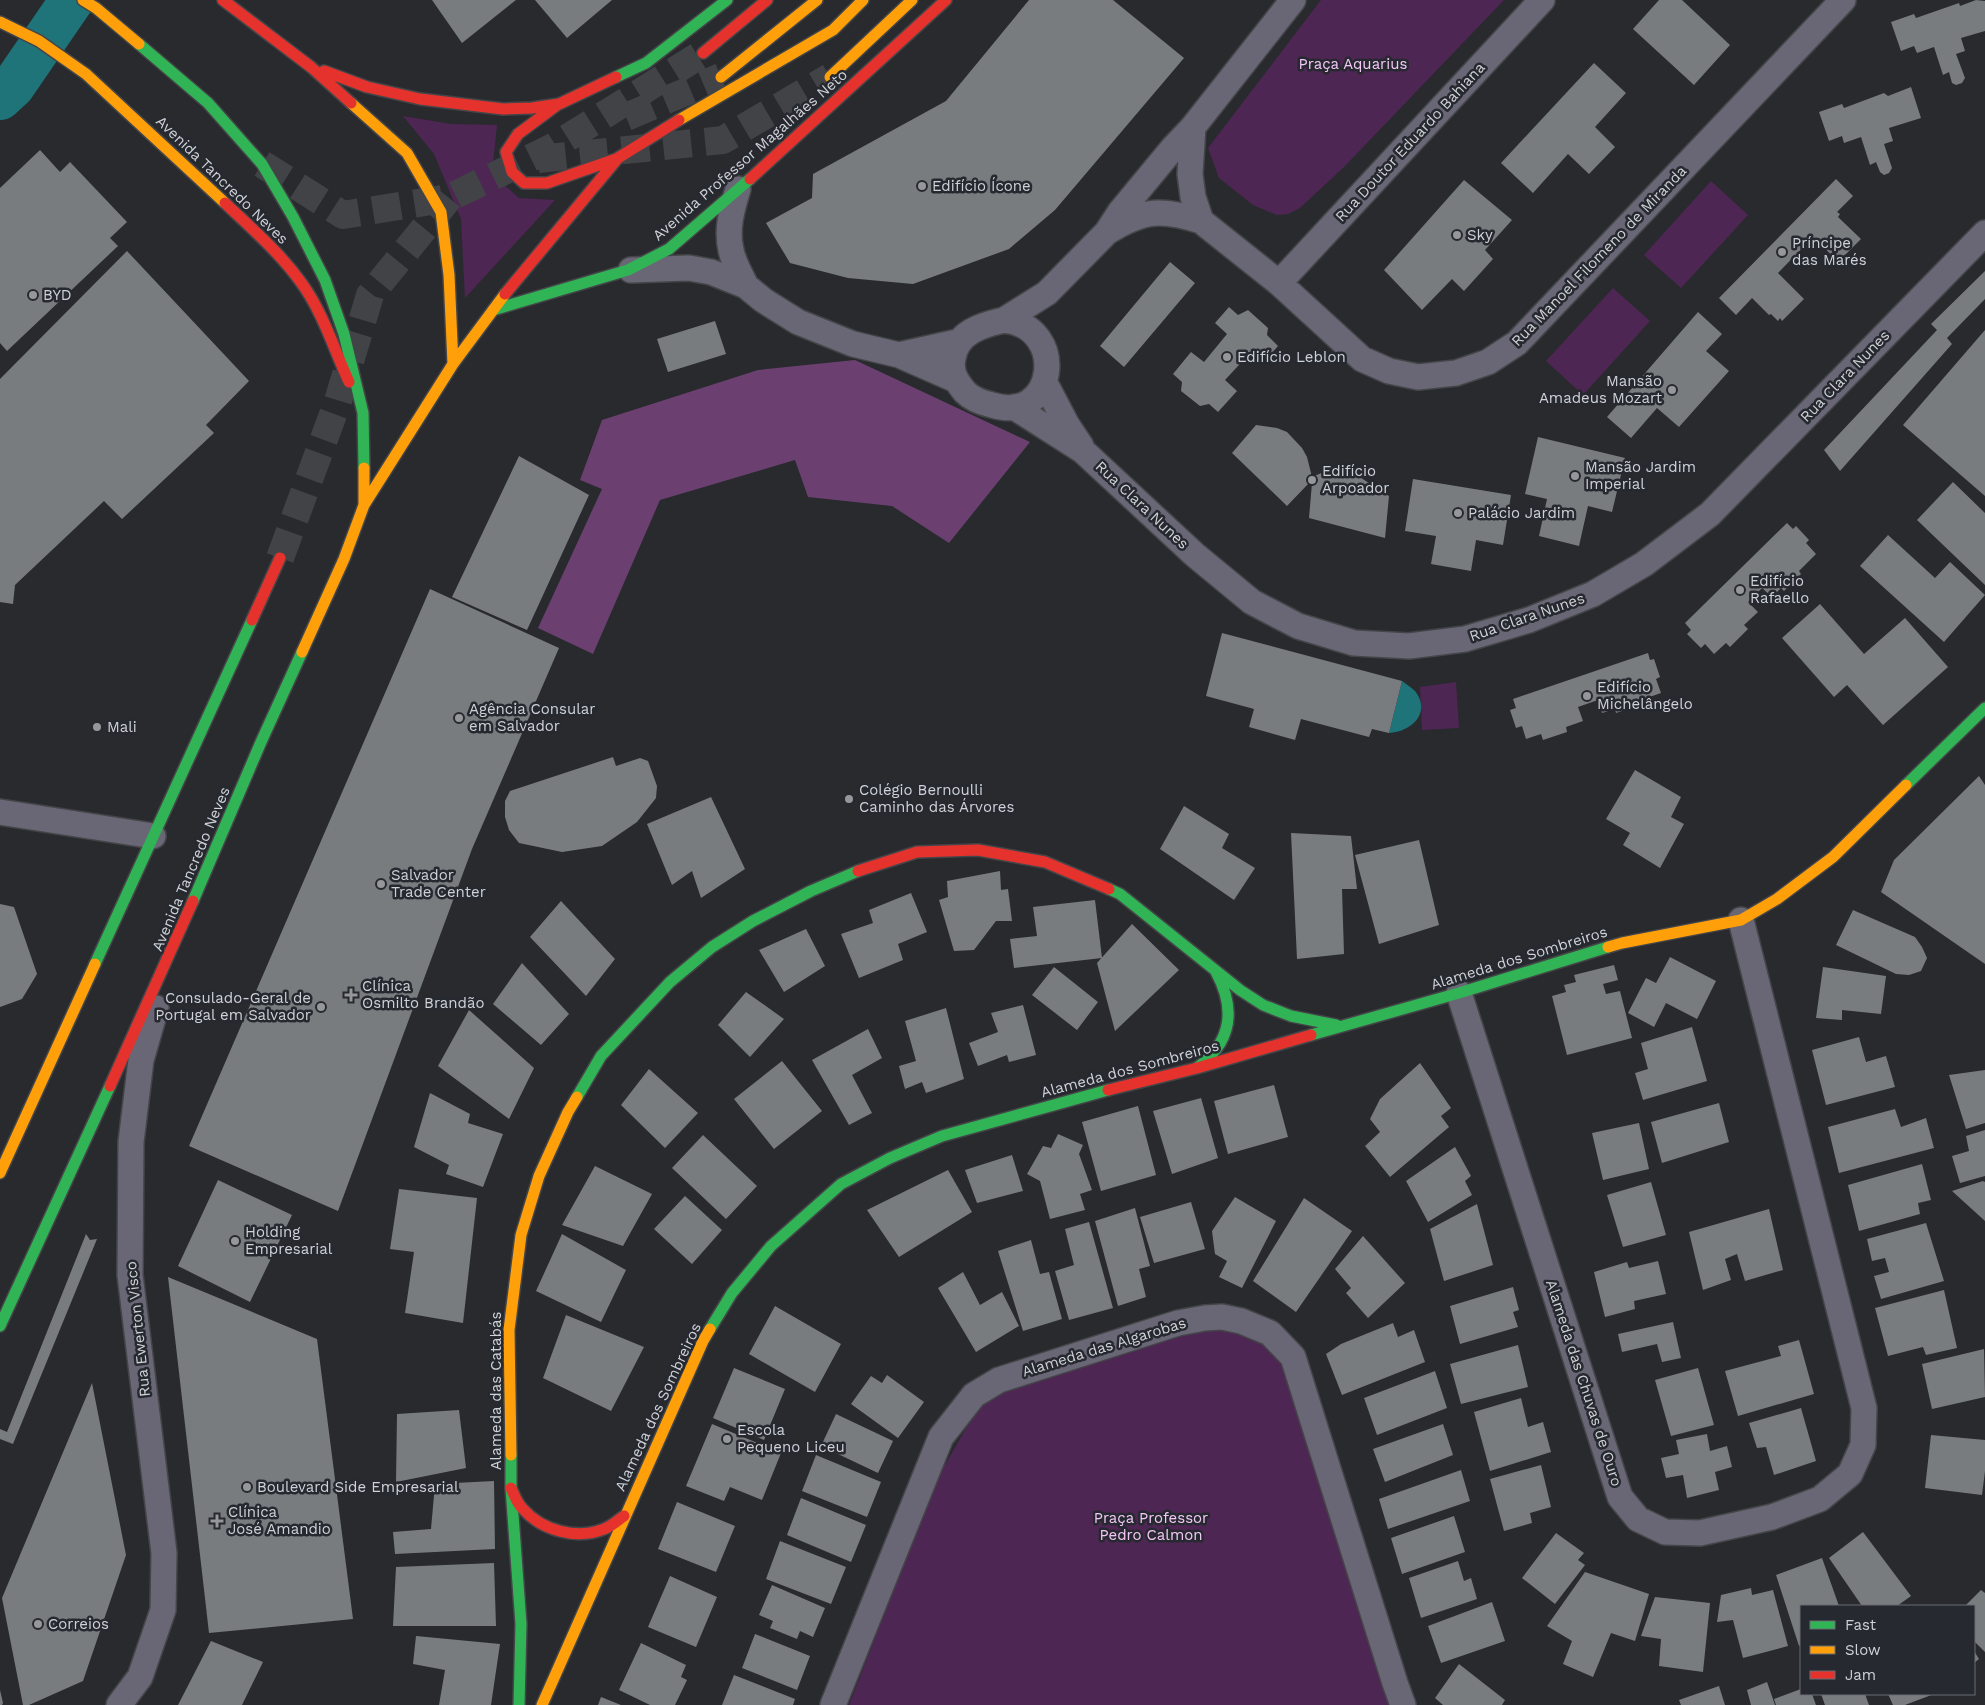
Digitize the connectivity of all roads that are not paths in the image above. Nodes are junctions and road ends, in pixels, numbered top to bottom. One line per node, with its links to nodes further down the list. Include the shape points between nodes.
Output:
1 (83, 0): 37 (street, Avenida Tancredo Neves, via 208,103 262,164 328,289 344,334)
2 (222, 0): 14 (street)
3 (727, 0): 17 (street, via 646,63)
4 (767, 0): 13 (street)
5 (817, 0): 15 (street)
6 (863, 0): 19 (street, via 832,30)
7 (912, 0): 16 (street)
8 (946, 0): 20 (street, Avenida Professor Magalhães Neto)
9 (1293, 0): 18 (street)
10 (1542, 0): 25 (street, Rua Doutor Eduardo Bahiana)
11 (1842, 0): 25 (street, Rua Manoel Filomeno de Miranda, via 1517,343 1488,362 1456,374 1418,377 1388,372 1362,359)
12 (0, 22): 37 (street, Avenida Tancredo Neves, via 39,41 86,74 273,249 301,282)
13 (703, 53)
14 (310, 66): 17 (street, via 367,87 420,99 502,109); 33 (street, via 407,153 441,212 449,275)
15 (720, 77)
16 (830, 77)
17 (558, 104): 19 (street, via 518,134 506,152 512,172 524,183 547,183)
18 (1194, 127): 21 (street, via 1190,174 1193,197); 22 (street, via 1167,155)
19 (618, 158): 28 (street)
20 (738, 189): 24 (street, Avenida Professor Magalhães Neto, via 668,249); 26 (street, via 729,234 731,252)
21 (1202, 221): 22 (street, via 1175,213 1151,213 1128,219); 25 (street, Rua Manoel Filomeno de Miranda)
22 (1107, 232): 27 (street)
23 (1985, 233): 38 (street, Rua Clara Nunes, via 1710,514 1644,564 1593,594 1529,620 1465,640 1409,646 1354,644 1298,626 1252,602 1195,556)
24 (628, 270): 26 (street, via 689,268 712,272); 28 (street, Avenida Professor Magalhães Neto)
25 (1279, 283)
26 (746, 286): 32 (street, via 798,322 853,344)
27 (1047, 293): 29 (street); 31 (street)
28 (493, 310): 33 (street)
29 (1004, 320): 30 (street, via 986,324); 31 (street, via 1018,322 1031,330)
30 (957, 342): 32 (street); 34 (street, via 951,368)
31 (1040, 343): 35 (street, via 1048,370)
32 (899, 355): 34 (street)
33 (453, 364): 39 (street)
34 (956, 380): 36 (street, via 967,394 983,402 999,408)
35 (1045, 383): 36 (street, via 1027,403); 38 (street, Rua Clara Nunes)
36 (1014, 407): 38 (street, Rua Clara Nunes)
37 (363, 413): 39 (street, Avenida Tancredo Neves)
38 (1084, 450)
39 (364, 505): 47 (street, Avenida Tancredo Neves, via 344,559 261,742)
40 (280, 558): 45 (street)
41 (1985, 708): 43 (street, Alameda dos Sombreiros)
42 (1985, 721): 43 (street, Alameda dos Sombreiros)
43 (1961, 733): 46 (street, Alameda dos Sombreiros, via 1833,857 1777,899)
44 (0, 812): 45 (street)
45 (153, 836): 52 (street)
46 (1741, 920): 49 (street, Alameda dos Sombreiros, via 1622,943); 49 (street, Alameda das Chuvas de Ouro, via 1864,1408 1863,1445 1850,1474 1820,1499 1772,1517 1700,1533 1665,1532 1638,1519 1620,1497)
47 (174, 947): 53 (street, Avenida Tancredo Neves); 56 (street, Rua Ewerton Visco, via 141,1060 131,1142 130,1275 164,1554 163,1610 140,1677)
48 (1212, 966): 50 (street, Alameda das Catabás, via 1240,990 1263,1004 1291,1016); 51 (street, Alameda das Catabás, via 1225,986 1230,1009 1226,1032 1215,1053); 54 (street, Alameda das Catabás, via 1120,894 1045,862 978,850 917,852 859,871 811,891 712,947 670,982 601,1056 568,1112 540,1176 520,1235 509,1330)
49 (1458, 993): 50 (street, Alameda dos Sombreiros)
50 (1339, 1026): 51 (street, Alameda dos Sombreiros)
51 (1197, 1068): 55 (street, Alameda dos Sombreiros, via 942,1136 841,1184 771,1246 732,1293 703,1341)
52 (0, 1174)
53 (0, 1326)
54 (511, 1488): 55 (street, via 522,1508 539,1523 560,1532 583,1534 605,1529); 57 (street, Alameda das Catabás, via 521,1624)
55 (624, 1516): 58 (street, Alameda dos Sombreiros)
56 (119, 1705)
57 (519, 1705)
58 (542, 1705)
59 (833, 1705): 60 (street, Alameda das Algarobas, via 941,1437 974,1395 999,1380 1178,1322 1222,1318 1241,1321 1270,1333 1293,1357)
60 (1403, 1705)

